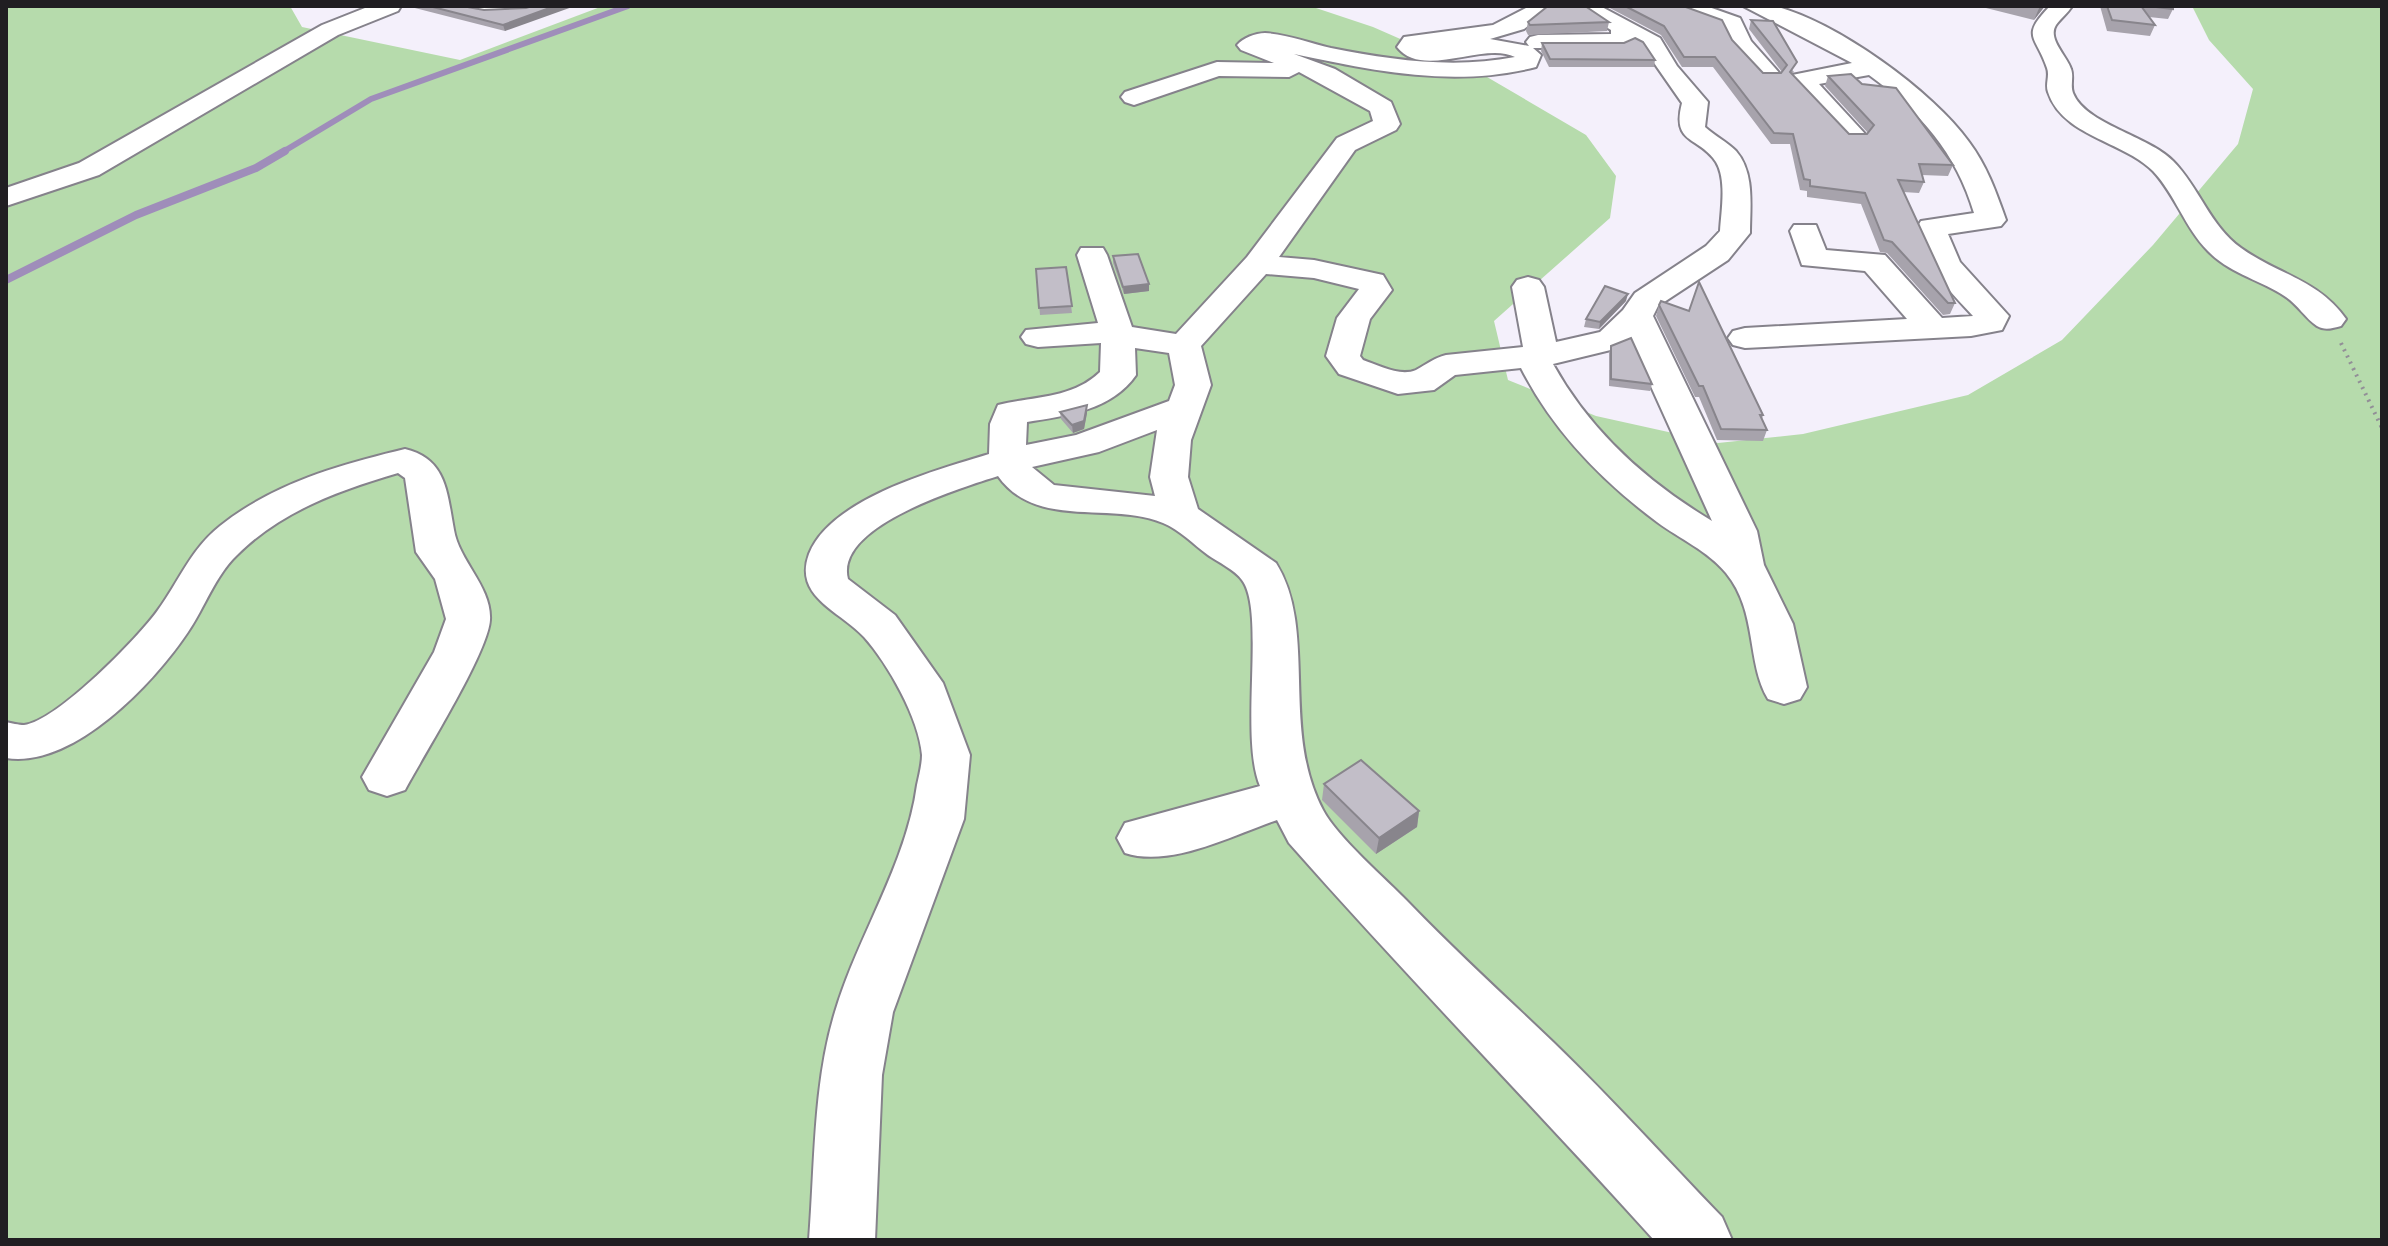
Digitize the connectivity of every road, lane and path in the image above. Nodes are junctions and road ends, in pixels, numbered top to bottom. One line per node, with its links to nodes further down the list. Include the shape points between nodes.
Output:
1 (390, 6): 19 (street, via 317,37 89,169)
2 (412, 6): 12 (street, via 391,18)
3 (469, 6): 4 (street)
4 (533, 6)
5 (1583, 6): 11 (street)
6 (1686, 6): 16 (street, via 1732,23 1740,43)
7 (1754, 6): 15 (street)
8 (2061, 6): 25 (street, via 2043,25 2042,35 2060,69 2058,89 2065,102 2092,125 2151,154 2222,248 2305,291)
9 (1538, 11): 10 (street, via 1482,23); 14 (street, via 1522,23 1412,42 1409,47 1436,53 1512,48 1529,55 1528,62 1497,68 1399,70 1263,40 1249,45)
10 (1459, 21)
11 (1622, 26): 13 (street, via 1622,41); 24 (street, via 1652,43 1689,93 1695,102 1690,120 1694,129 1731,163 1734,193 1735,233 1717,253 1646,300)
12 (379, 39)
13 (1538, 42)
14 (1307, 66): 17 (street, via 1217,69); 22 (street, via 1382,107 1387,124 1346,144)
15 (1872, 67): 18 (street, via 1801,80); 26 (street, via 1895,81 1958,143 1988,205 1991,220 1932,227 1932,240 1945,265 1992,316 1990,323)
16 (1769, 75)
17 (1134, 97)
18 (1854, 136)
19 (6, 197)
20 (1805, 231): 26 (street, via 1813,258 1874,262)
21 (1092, 255): 27 (street)
22 (1258, 264): 30 (street); 31 (street, via 1372,282 1376,290 1354,318 1343,356 1360,371 1398,383 1421,382 1446,365)
23 (1528, 287): 31 (street)
24 (1636, 316): 31 (street, via 1611,340); 36 (street, via 1731,518)
25 (2329, 319): 33 (path)
26 (1933, 328): 29 (street)
27 (1118, 334): 28 (street); 30 (street); 34 (street, via 1118,375 1106,390 1080,401 1011,413 1004,438)
28 (1038, 337)
29 (1745, 338)
30 (1184, 345): 32 (street, via 1193,385)
31 (1537, 356): 36 (street, via 1549,391 1577,432 1638,489)
32 (1184, 408): 34 (street, via 1086,444); 35 (street, via 1172,440 1169,477)
33 (2382, 428)
34 (1011, 460): 35 (street, via 1019,478 1035,492 1154,506); 42 (street, via 887,504 830,553 825,575 830,587 879,626 927,695 946,755 938,819 864,1012 852,1075)
35 (1180, 515): 40 (street, via 1261,573 1273,605 1274,719)
36 (1743, 565): 37 (street, via 1778,646)
37 (1784, 687)
38 (6, 740): 39 (street, via 30,741 56,732 89,710 172,623 216,552 250,523 310,490 405,460 424,474 437,552 456,577 468,619 457,652)
39 (387, 777)
40 (1290, 796): 41 (street); 43 (street, via 1307,829 1341,869)
41 (1143, 838)
42 (842, 1240)
43 (1699, 1240)

